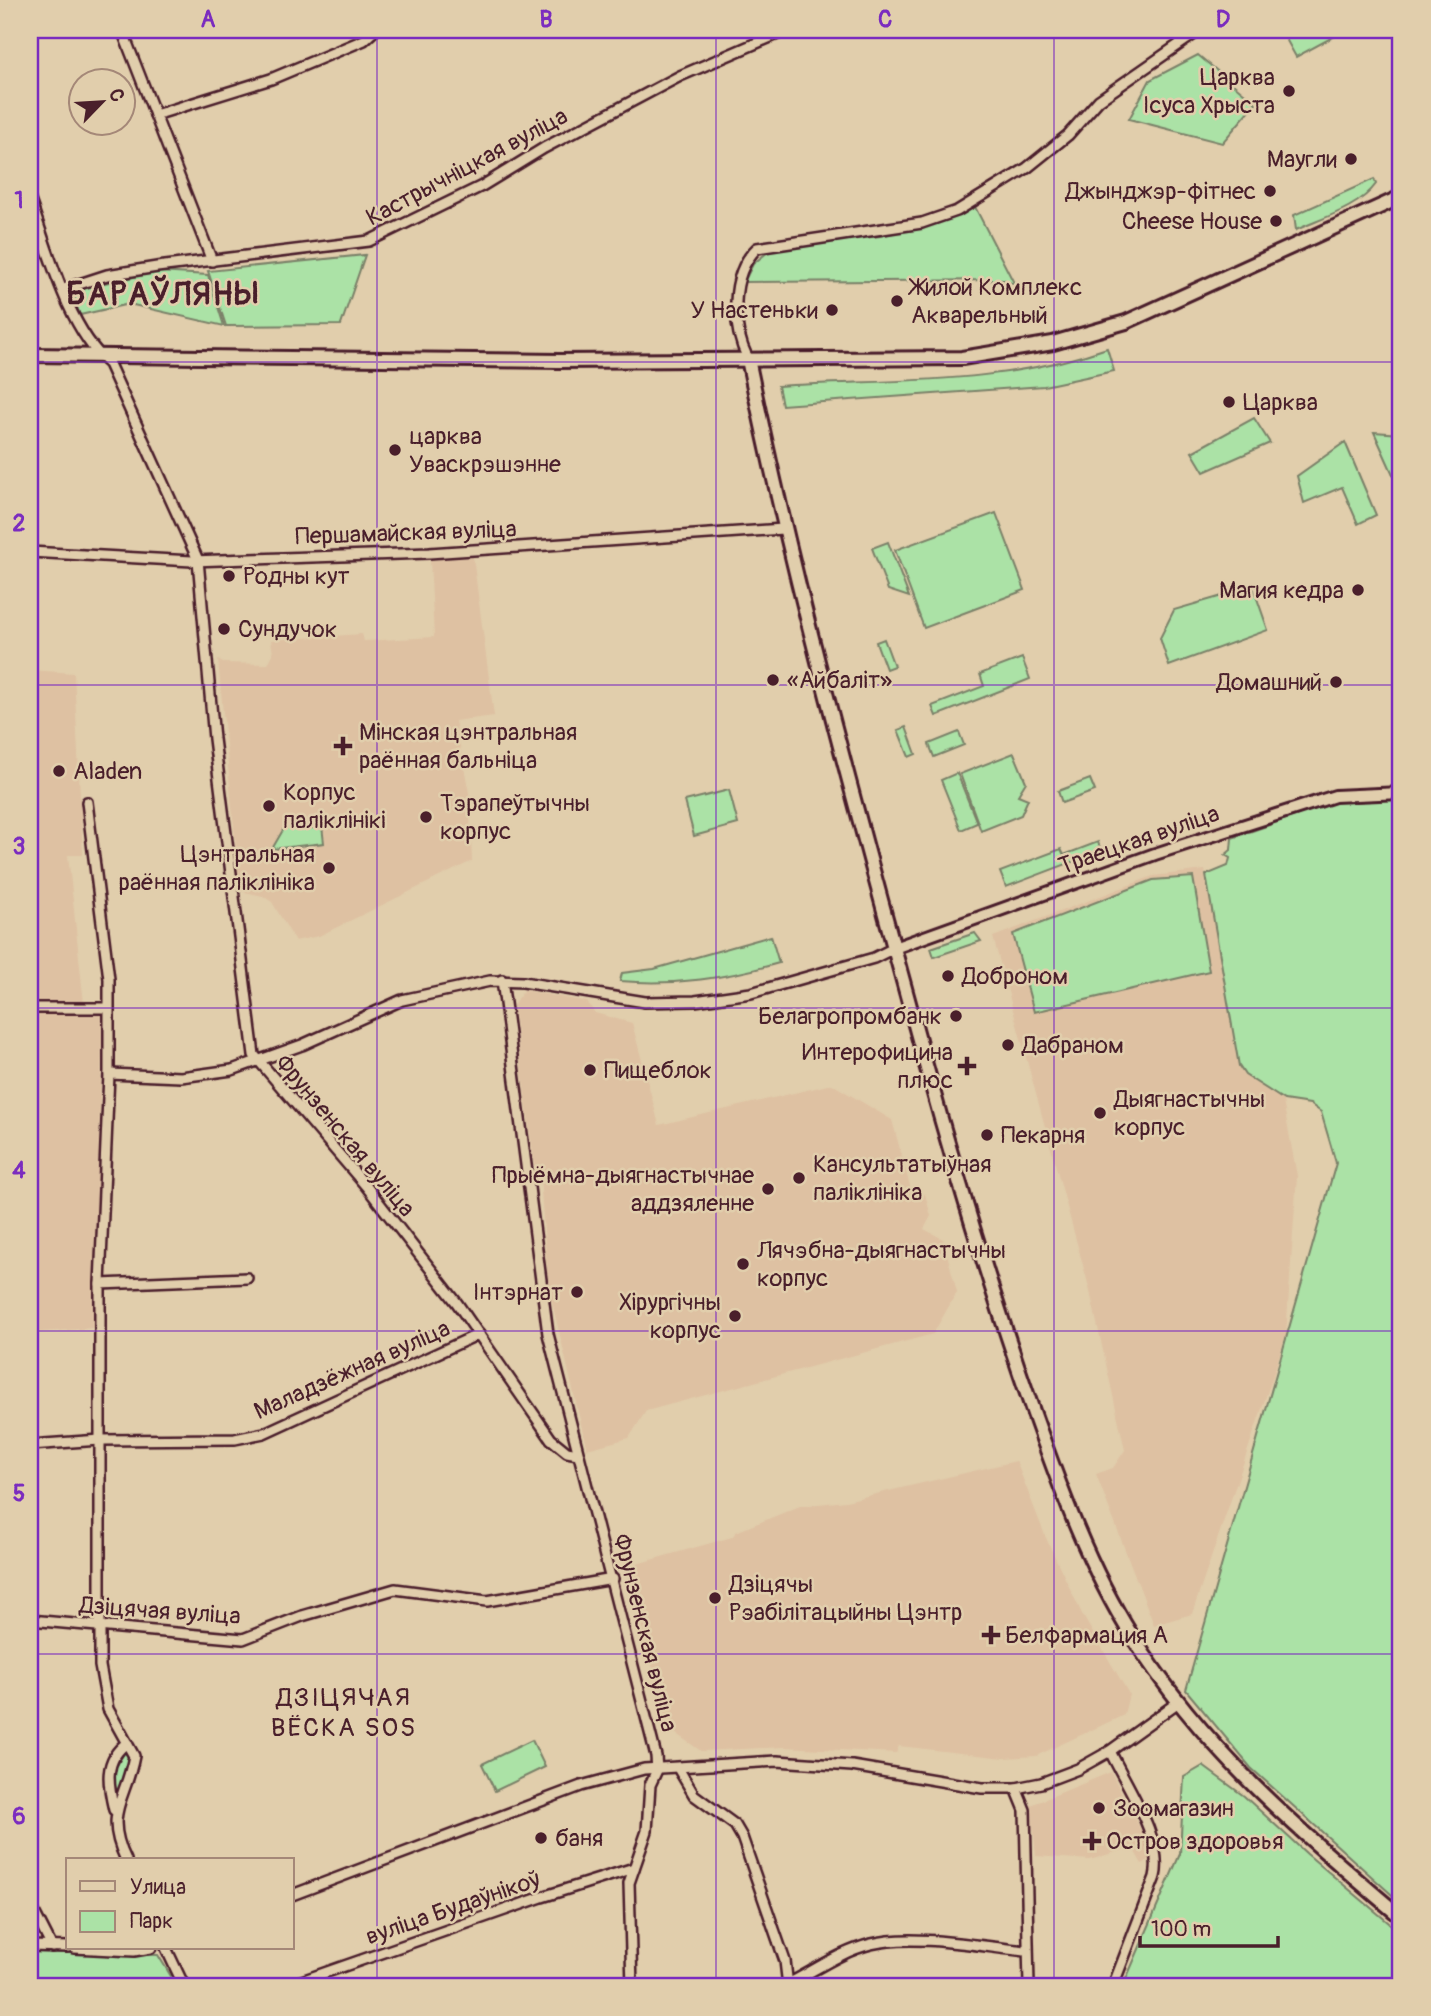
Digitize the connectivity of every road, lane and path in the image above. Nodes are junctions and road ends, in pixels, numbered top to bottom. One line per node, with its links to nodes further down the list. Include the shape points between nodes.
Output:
1 (122, 30): 5 (street)
2 (375, 30): 5 (street, via 364,40 271,79)
3 (787, 30): 8 (street, Кастрычніцкая вуліца, via 680,76 482,186 369,241)
4 (1200, 30): 12 (street, via 1099,100 1068,135 1027,168 957,211 922,223 757,248 741,270 738,298 738,340)
5 (155, 115): 8 (street)
6 (1401, 197): 12 (main road, via 1126,322 1053,343 937,360)
7 (30, 200): 9 (street, Фрунзенская вуліца)
8 (212, 261): 9 (street, Кастрычніцкая вуліца, via 107,275)
9 (64, 289): 10 (street, Фрунзенская вуліца)
10 (98, 354): 11 (main road); 12 (main road); 15 (street, Фрунзенская вуліца, via 109,363)
11 (30, 355)
12 (748, 359): 13 (main road)
13 (783, 529): 15 (street, Першамайская вуліца, via 429,554); 18 (main road)
14 (30, 552): 15 (street, Першамайская вуліца)
15 (198, 560): 22 (street, Фрунзенская вуліца, via 221,804 247,1016)
16 (1401, 793): 18 (street, Траецкая вуліца, via 1335,796 1155,854)
17 (87, 803): 21 (street, via 106,944)
18 (894, 948): 19 (street, via 874,958 751,993 695,1001 645,1002); 33 (main road, via 993,1298 1054,1470 1103,1583)
19 (502, 980): 22 (street, via 402,1000); 29 (street, via 548,1334)
20 (30, 1008): 21 (street)
21 (108, 1008): 23 (street)
22 (257, 1061): 23 (street, via 232,1070 181,1077); 26 (street, Фрунзенская вуліца, via 342,1156)
23 (109, 1074): 25 (street)
24 (247, 1278): 25 (street)
25 (100, 1284): 27 (street)
26 (479, 1334): 27 (street, Маладзёжная вуліца, via 264,1433 235,1439); 29 (street, Фрунзенская вуліца, via 551,1439 567,1452)
27 (100, 1440): 28 (street, Маладзёжная вуліца); 32 (street)
28 (30, 1446)
29 (578, 1454): 30 (street, Фрунзенская вуліца)
30 (613, 1579): 32 (street, Дзіцячая вуліца, via 487,1601 395,1590 274,1625 243,1639); 37 (street, Фрунзенская вуліца)
31 (30, 1620): 32 (street, Дзіцячая вуліца)
32 (100, 1626): 34 (street, via 104,1698)
33 (1177, 1703): 35 (street); 44 (main road, via 1303,1833)
34 (127, 1742): 39 (street, via 134,1756); 39 (street, via 108,1771)
35 (1110, 1751): 38 (street, via 1078,1769); 57 (street, via 1157,1859)
36 (678, 1768): 37 (street); 38 (street, via 767,1762 842,1764 965,1786); 55 (street, via 694,1795 735,1825 785,1961)
37 (657, 1770): 41 (street, via 650,1785 647,1831); 42 (street, via 581,1786)
38 (1016, 1788): 51 (street, via 1025,1810)
39 (115, 1816): 40 (street)
40 (125, 1858)
41 (634, 1868): 53 (street, вуліца Будаўнікоў); 54 (street, via 628,1900)
42 (294, 1894)
43 (30, 1904): 46 (street)
44 (1401, 1917)
45 (30, 1946): 46 (street)
46 (52, 1947): 47 (street)
47 (66, 1947)
48 (114, 1950): 49 (street)
49 (140, 1950)
50 (167, 1950): 52 (street)
51 (1027, 1951): 55 (street, via 886,1942 844,1953); 56 (street)
52 (184, 1986)
53 (287, 1986)
54 (632, 1986)
55 (787, 1986)
56 (1029, 1986)
57 (1113, 1986)

